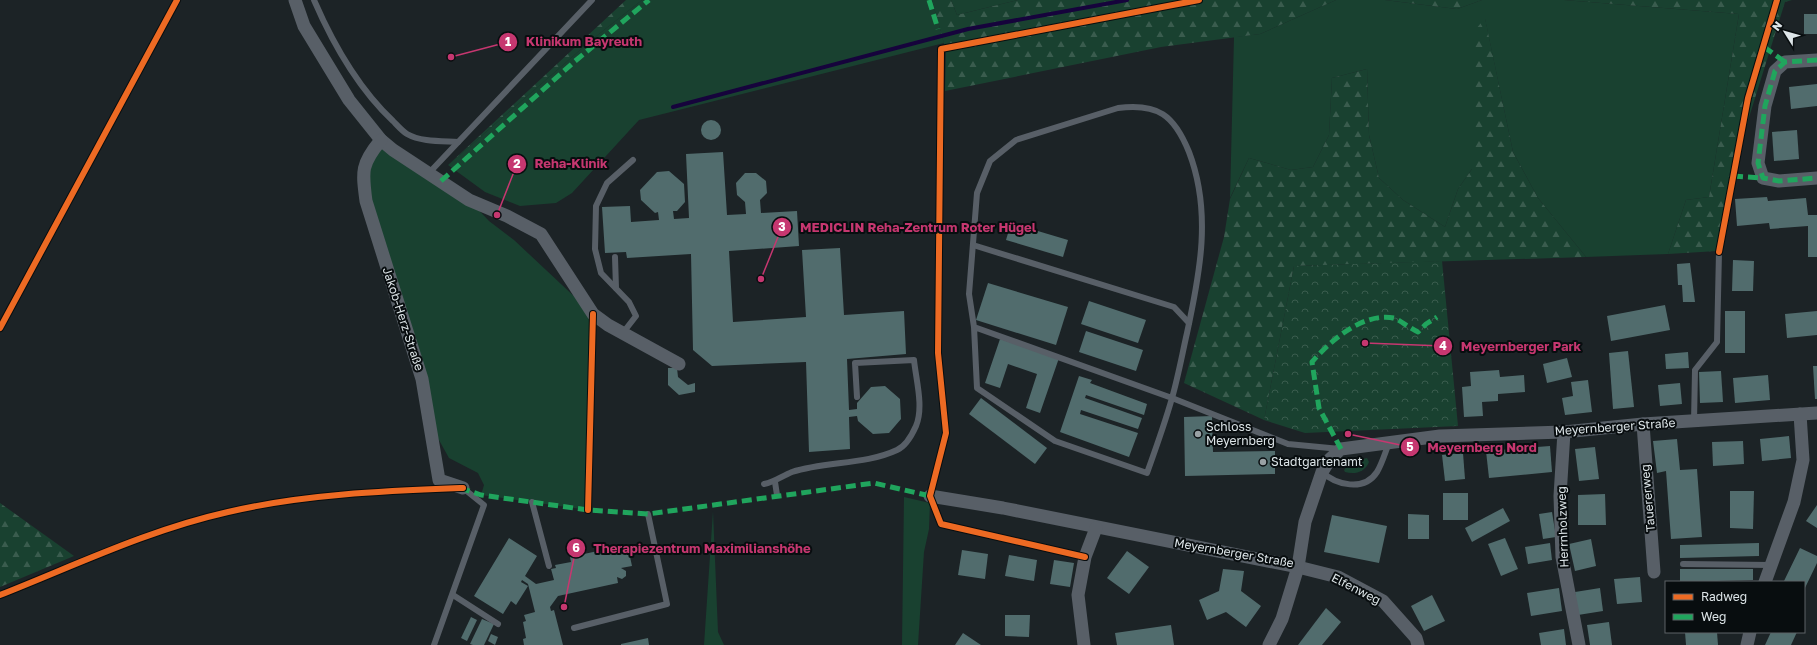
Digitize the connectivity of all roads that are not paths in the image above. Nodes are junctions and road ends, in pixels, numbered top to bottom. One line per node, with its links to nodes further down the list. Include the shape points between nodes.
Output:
1 (295, 0): 5 (street, via 304,26 328,67 349,100)
2 (314, 0): 6 (lane, via 328,33 384,112 407,134 430,141)
3 (592, 0): 6 (lane)
4 (1817, 60): 9 (street, via 1785,62 1775,71 1766,106 1758,163 1763,178 1779,181)
5 (381, 140): 8 (street); 30 (street, Jakob-Herz-Straße, via 369,155 362,175 366,201 422,379 439,480)
6 (458, 142): 8 (lane)
7 (633, 160): 13 (lane, via 607,183 596,206 595,249 601,273)
8 (429, 173): 16 (street, via 469,200 541,234 593,314)
9 (1817, 178)
10 (973, 245): 14 (lane, via 1174,306); 14 (lane, via 977,194 981,182 990,161 1016,140 1118,108 1132,106 1162,113 1172,120 1182,134 1196,170 1203,231 1199,280); 15 (lane, via 968,294)
11 (1719, 252): 22 (lane, via 1717,342 1695,370)
12 (615, 257): 13 (lane)
13 (616, 288): 16 (lane, via 629,302 636,316)
14 (1189, 323): 19 (lane)
15 (974, 327): 19 (lane); 19 (lane, via 977,388 1055,441 1147,473)
16 (622, 334): 17 (street)
17 (679, 364)
18 (857, 397): 28 (lane, via 855,364 914,360 919,410 916,426 910,438 898,449 879,456 792,473)
19 (1172, 398): 26 (lane, via 1288,444)
20 (1817, 412): 21 (street, Meyernberger Straße)
21 (1800, 414): 22 (street, Meyernberger Straße); 37 (street, via 1804,460 1794,502)
22 (1694, 422): 23 (street, Meyernberger Straße)
23 (1643, 424): 24 (street, Meyernberger Straße); 40 (street, Tauererweg)
24 (1564, 432): 25 (street, Meyernberger Straße, via 1440,436); 50 (street, Herrnholzweg, via 1560,496 1562,557)
25 (1389, 443): 26 (street, Meyernberger Straße); 27 (lane, via 1377,472 1370,480 1352,485 1330,479)
26 (1341, 449): 27 (street, Meyernberger Straße, via 1330,459)
27 (1322, 472): 39 (street, Meyernberger Straße, via 1305,522)
28 (776, 482): 29 (lane); 31 (lane)
29 (764, 484)
30 (464, 488): 42 (lane, via 484,505)
31 (777, 495)
32 (930, 496): 35 (street, Meyernberger Straße, via 1004,508)
33 (532, 502): 38 (lane)
34 (648, 514): 44 (lane, via 667,604)
35 (1096, 528): 39 (street, Meyernberger Straße); 47 (street, via 1085,557 1078,595)
36 (1683, 564): 37 (lane)
37 (1771, 565): 41 (street)
38 (550, 566)
39 (1298, 567): 48 (street, via 1282,619); 49 (street, Elfenweg, via 1338,577 1383,601 1416,638)
40 (1654, 572)
41 (1764, 581)
42 (453, 595): 43 (lane); 46 (lane)
43 (498, 624)
44 (574, 628)
45 (1750, 633): 51 (street)
46 (434, 645)
47 (1084, 645)
48 (1269, 645)
49 (1418, 645)
50 (1579, 645)
51 (1747, 645)

